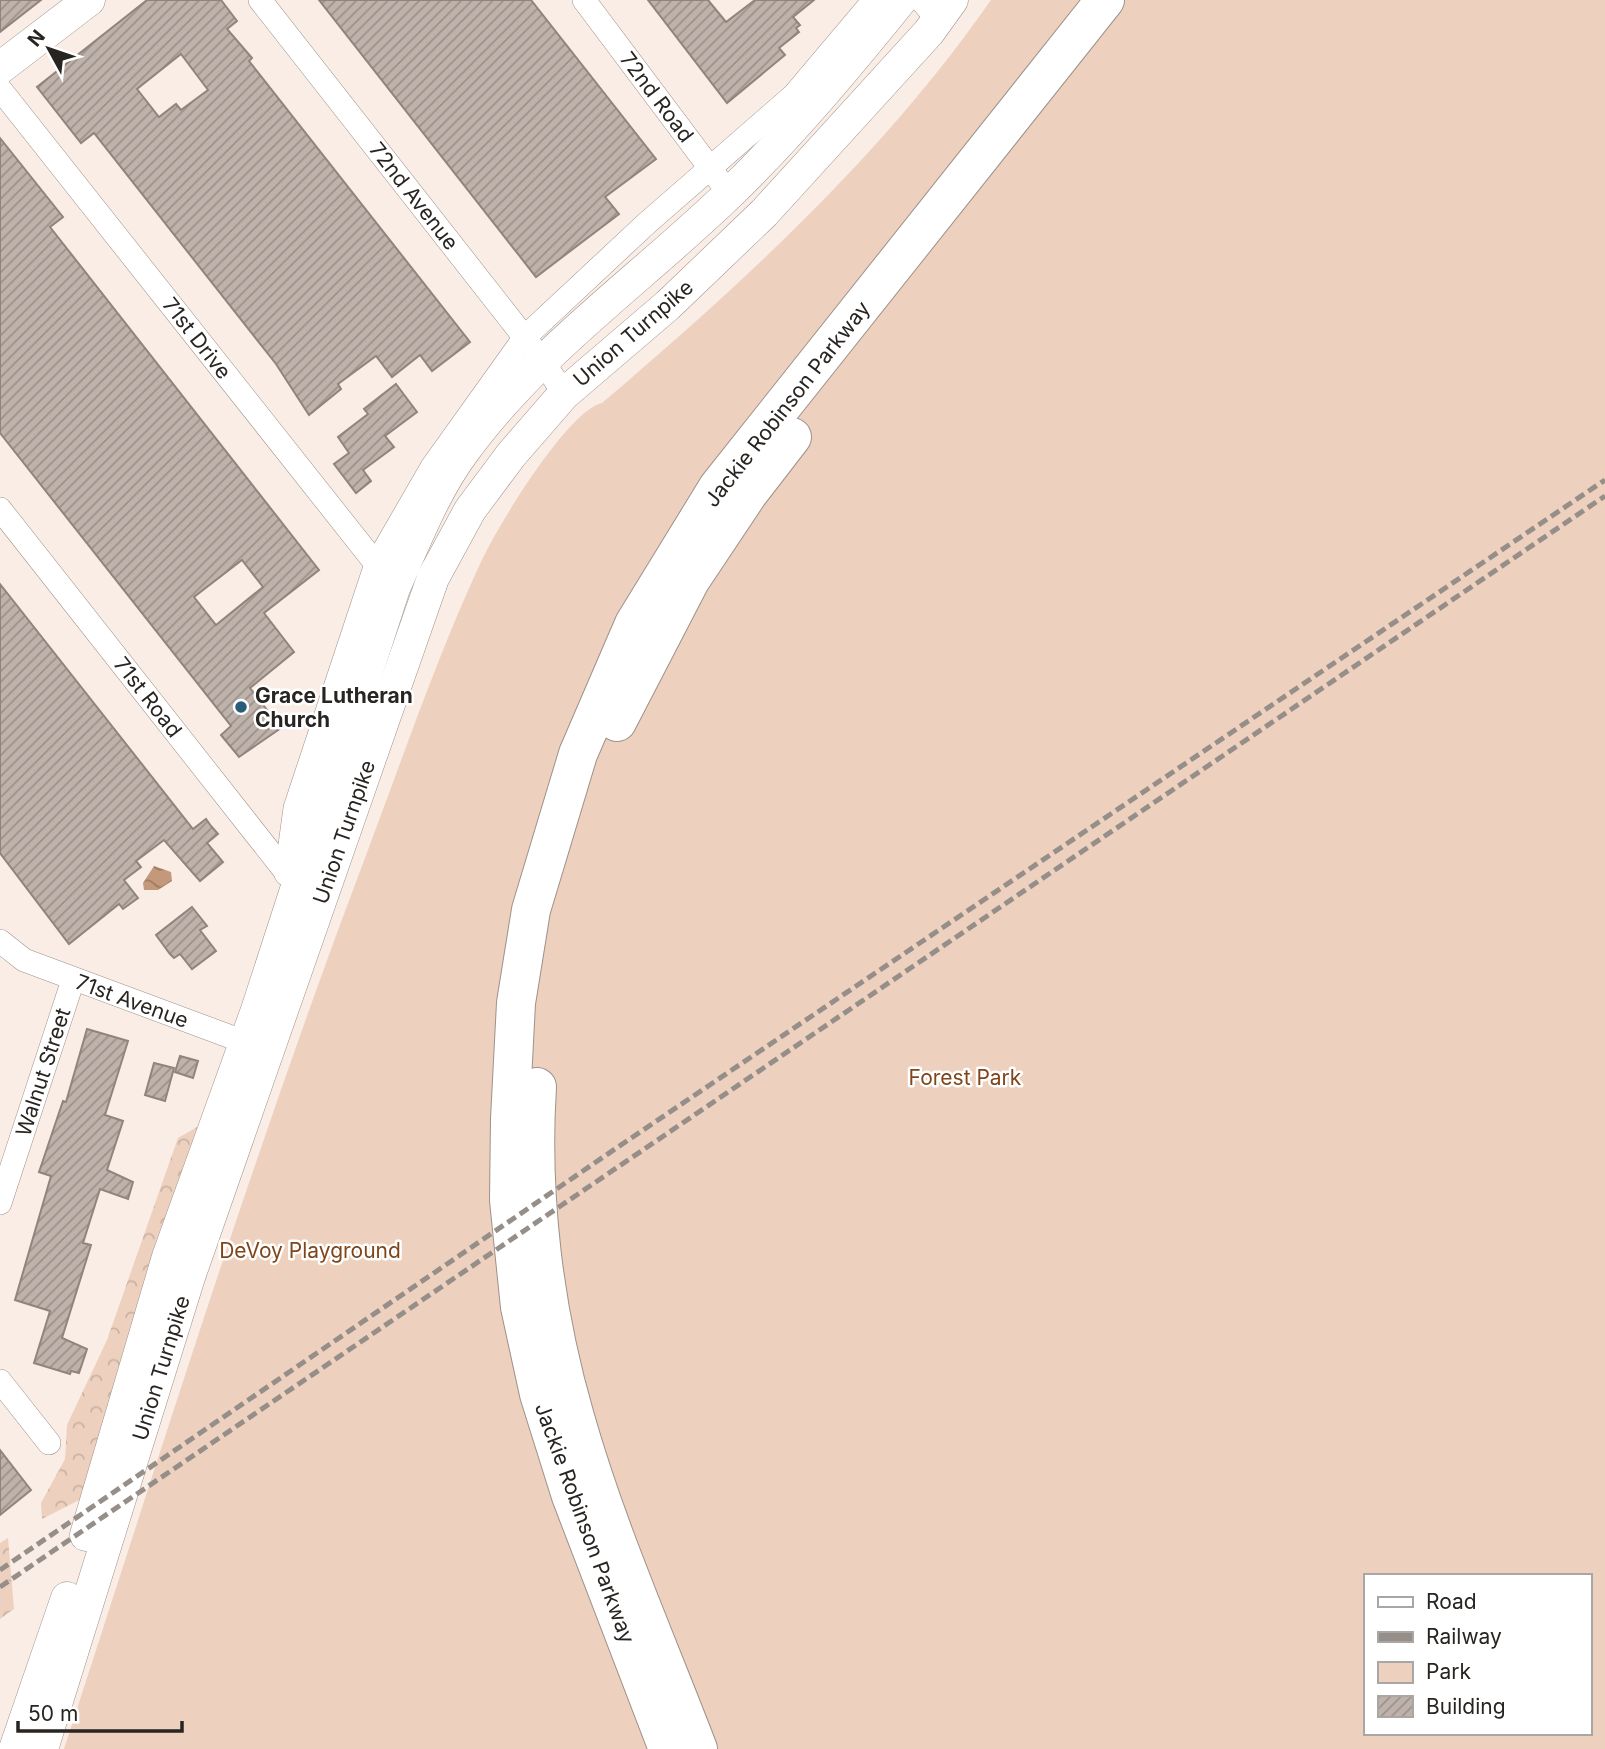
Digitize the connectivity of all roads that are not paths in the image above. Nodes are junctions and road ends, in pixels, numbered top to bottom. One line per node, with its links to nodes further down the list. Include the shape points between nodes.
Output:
1 (89, 0): 9 (main road)
2 (260, 0): 12 (street, 72nd Avenue)
3 (584, 0): 11 (street, 72nd Road)
4 (874, 0): 11 (street, Union Turnpike)
5 (901, 0): 11 (main road, Union Turnpike, via 825,94)
6 (1105, 0): 25 (highway, Jackie Robinson Parkway, via 718,487 634,624 578,754 531,910 516,1003 510,1119 509,1200 520,1307 539,1394 571,1496)
7 (1128, 0): 26 (highway, Jackie Robinson Parkway, via 748,494 690,581 610,737 575,841 554,929 541,1013 537,1181 544,1269 561,1363 593,1476)
8 (937, 7): 13 (main road, Union Turnpike, via 764,213 668,305)
9 (0, 68)
10 (0, 89): 15 (street, 71st Drive)
11 (720, 182): 12 (main road, Union Turnpike)
12 (534, 349): 13 (street, 72nd Avenue); 15 (main road, Union Turnpike, via 463,452 424,523)
13 (564, 394): 19 (main road, Union Turnpike, via 470,510 433,578)
14 (0, 509): 16 (street, 71st Road)
15 (385, 576): 16 (main road, Union Turnpike)
16 (291, 879): 19 (main road, Union Turnpike)
17 (0, 941): 18 (street, 71st Avenue, via 24,960)
18 (73, 980): 19 (street, 71st Avenue); 20 (street, Walnut Street)
19 (257, 1047): 23 (main road, Union Turnpike, via 168,1257 64,1607); 24 (main road, Union Turnpike)
20 (0, 1203)
21 (0, 1381): 22 (street)
22 (49, 1443)
23 (15, 1749)
24 (42, 1749)
25 (668, 1749)
26 (698, 1749)

